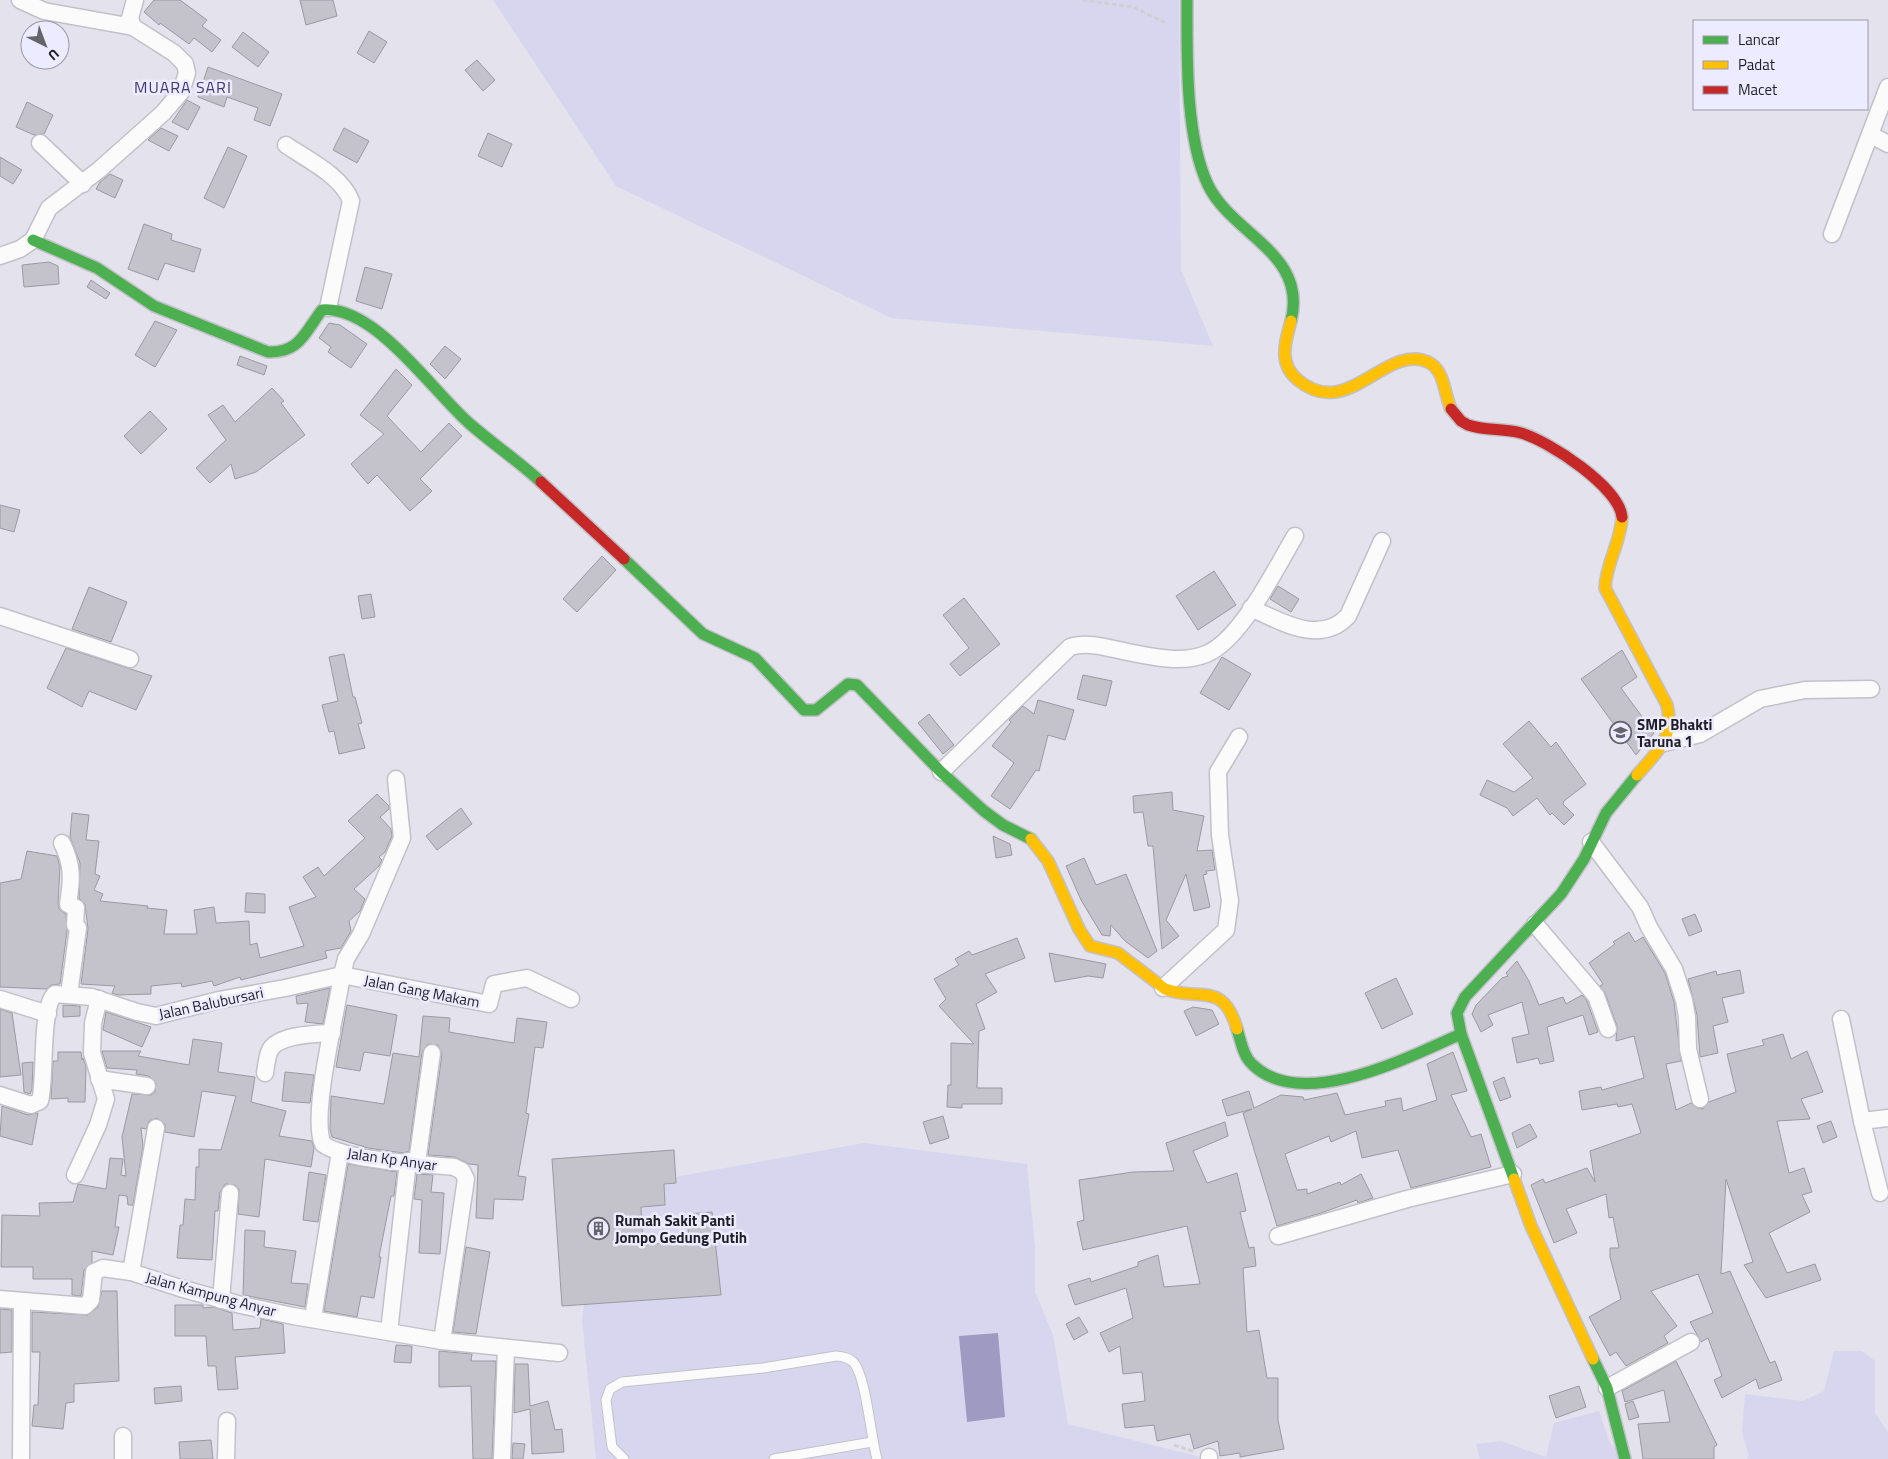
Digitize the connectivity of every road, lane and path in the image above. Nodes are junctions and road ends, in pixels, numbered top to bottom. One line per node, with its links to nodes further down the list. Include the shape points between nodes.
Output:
1 (20, 0): 5 (street, via 44,11)
2 (135, 0): 5 (street, via 130,18)
3 (1082, 0): 6 (path, via 1133,7 1166,22)
4 (1187, 0): 6 (street)
5 (133, 27): 12 (street, via 183,60 187,68 186,79 170,106)
6 (1187, 38): 24 (street, via 1196,139 1204,176 1210,190 1228,213 1279,260 1292,288 1294,301 1283,346 1286,366 1306,387 1332,392 1351,387 1407,360 1428,362 1441,374 1450,408 1462,422 1519,432 1556,445 1619,504 1624,514 1623,524 1606,567 1605,588 1667,705 1671,730)
7 (1888, 87): 8 (street)
8 (1871, 135): 10 (street); 13 (street)
9 (40, 143): 12 (street)
10 (1888, 144)
11 (286, 145): 16 (street, via 338,182 347,190 351,201)
12 (83, 184): 14 (street, via 49,208)
13 (1832, 234)
14 (33, 240): 15 (street); 16 (street, via 97,268 154,306 268,352 291,350 317,316)
15 (0, 256)
16 (328, 308): 25 (street, via 360,317 377,330 469,423 580,516 703,634 755,658 804,710 816,710 848,684 855,684)
17 (1295, 536): 19 (street)
18 (1382, 541): 19 (street, via 1348,616 1337,625 1300,630)
19 (1251, 608): 25 (street, via 1238,628 1206,654 1164,659 1086,645 1070,648)
20 (0, 616): 21 (street)
21 (130, 659)
22 (1871, 689): 24 (street, via 1805,690 1760,699 1700,734)
23 (1239, 737): 31 (street, via 1218,772 1220,835 1230,901 1226,930)
24 (1664, 743): 27 (street, via 1606,814)
25 (941, 772): 31 (street, via 994,819 1030,839 1048,861 1090,946 1123,955)
26 (396, 779): 30 (street, Jalan Kp Anyar, via 402,838 361,934 346,959)
27 (1591, 842): 29 (street, via 1574,877); 46 (street, via 1640,907 1674,969 1686,1009 1688,1049)
28 (62, 843): 32 (street, via 72,868 68,904 76,908 78,928)
29 (1535, 924): 38 (street, via 1596,996); 40 (street, via 1465,997 1457,1013)
30 (342, 975): 34 (street, Jalan Balubursari, via 212,1001 156,1016); 35 (street, Jalan Gang Makam, via 489,1004 494,984 526,978); 39 (street, Jalan Kp Anyar)
31 (1162, 988): 40 (street, via 1178,993 1208,993 1222,1000 1252,1064 1270,1077 1294,1084 1323,1083 1394,1063)
32 (69, 994): 34 (street, Jalan Balubursari); 36 (street, via 53,995)
33 (0, 999): 36 (street)
34 (99, 999): 43 (street, via 91,1039)
35 (571, 999)
36 (48, 1014): 45 (street, via 40,1101 31,1105)
37 (1841, 1019): 48 (street)
38 (1608, 1029)
39 (332, 1033): 42 (street, via 294,1036 275,1045 269,1051); 50 (street, Jalan Kp Anyar, via 320,1096 320,1132 323,1144)
40 (1461, 1034): 52 (street)
41 (432, 1053): 51 (street)
42 (265, 1073)
43 (100, 1079): 44 (street); 53 (street, via 106,1099 103,1112)
44 (147, 1086)
45 (0, 1095)
46 (1700, 1099)
47 (1888, 1118): 48 (street)
48 (1862, 1121): 55 (street)
49 (156, 1128): 57 (street)
50 (340, 1152): 51 (street, Jalan Kp Anyar); 61 (street)
51 (412, 1162): 62 (street); 63 (street, Jalan Kp Anyar, via 454,1167 462,1171 466,1179)
52 (1513, 1174): 56 (street, via 1407,1199); 67 (street, via 1531,1226)
53 (75, 1175)
54 (230, 1193): 59 (street)
55 (1880, 1193)
56 (1278, 1236)
57 (131, 1272): 59 (street, Jalan Kampung Anyar); 60 (street, Jalan Kampung Anyar, via 96,1270 91,1300 85,1306)
58 (0, 1298): 60 (street, Jalan Kampung Anyar)
59 (221, 1300): 61 (street, Jalan Kampung Anyar)
60 (22, 1301): 71 (street)
61 (313, 1318): 62 (street, Jalan Kampung Anyar)
62 (389, 1332): 63 (street, Jalan Kampung Anyar)
63 (442, 1341): 65 (street, Jalan Kampung Anyar)
64 (1691, 1342): 67 (street)
65 (506, 1348): 66 (street, Jalan Kampung Anyar); 74 (street)
66 (559, 1353)
67 (1607, 1388): 78 (street)
68 (227, 1421): 73 (street)
69 (123, 1436): 72 (street)
70 (872, 1442): 75 (lane, via 857,1369 853,1362 836,1356 763,1368 622,1382 610,1390 606,1400 612,1447); 76 (lane); 77 (lane)
71 (21, 1459)
72 (123, 1459)
73 (226, 1459)
74 (502, 1459)
75 (624, 1459)
76 (774, 1459)
77 (877, 1459)
78 (1625, 1459)

